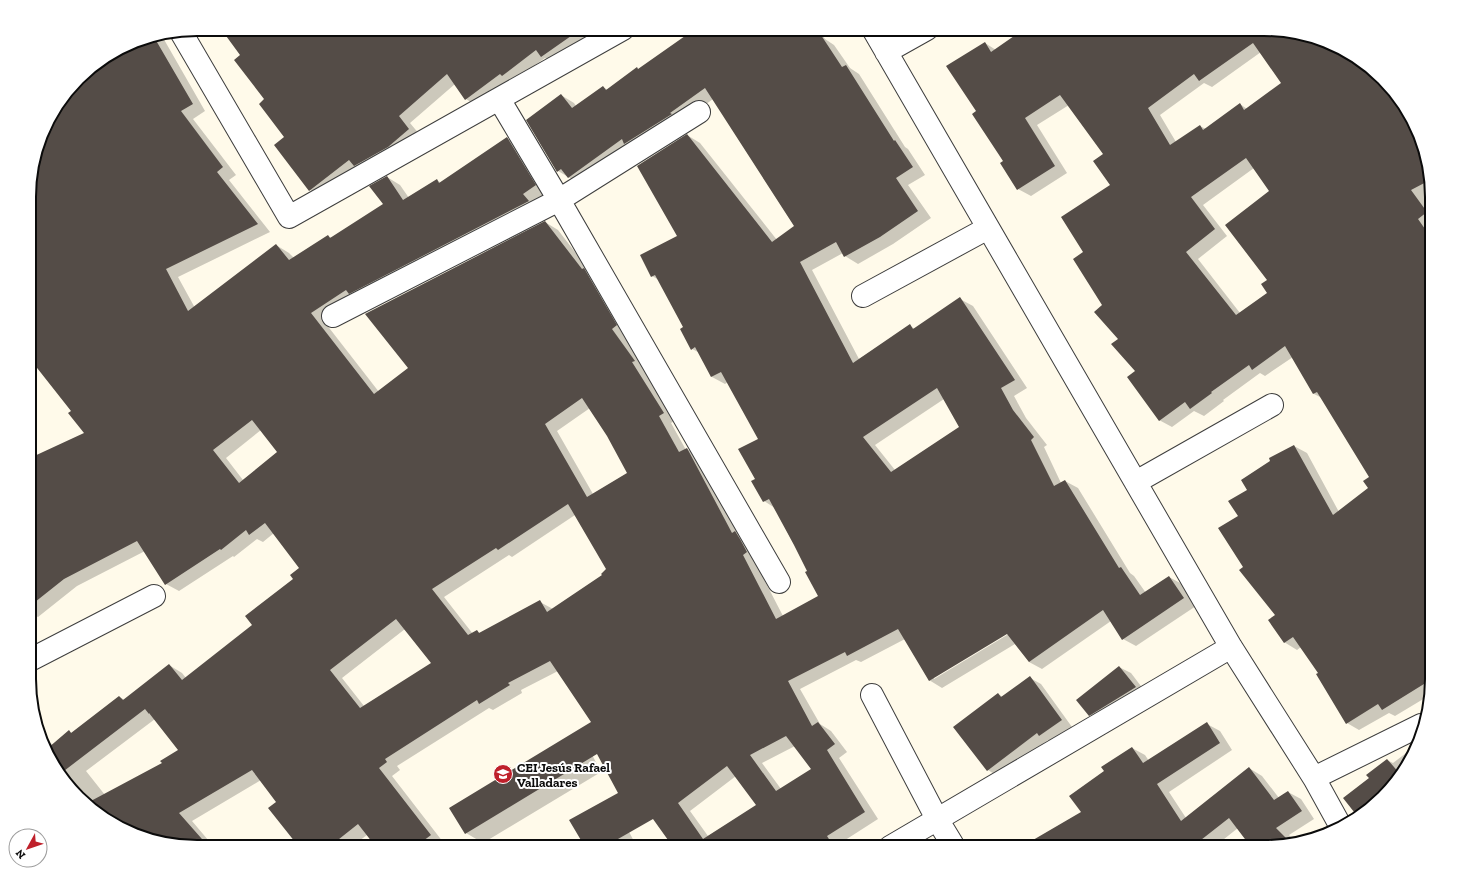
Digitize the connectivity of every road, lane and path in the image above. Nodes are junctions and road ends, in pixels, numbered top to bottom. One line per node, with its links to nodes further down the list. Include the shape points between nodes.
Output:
1 (183, 36): 6 (street, via 289,217)
2 (611, 36): 6 (street)
3 (876, 36): 5 (street)
4 (914, 36): 5 (street)
5 (886, 52): 9 (street)
6 (499, 99): 8 (street)
7 (700, 112): 8 (street)
8 (559, 200): 11 (street); 14 (street)
9 (988, 228): 10 (street); 13 (street)
10 (863, 296)
11 (333, 316)
12 (1272, 405): 13 (street)
13 (1136, 482): 16 (street)
14 (779, 582)
15 (154, 596): 17 (street)
16 (1231, 647): 20 (street); 21 (street)
17 (36, 657)
18 (872, 695): 21 (street)
19 (1418, 727): 20 (street)
20 (1314, 778): 22 (street)
21 (937, 819): 23 (street); 24 (street)
22 (1338, 822)
23 (902, 840)
24 (950, 840)

